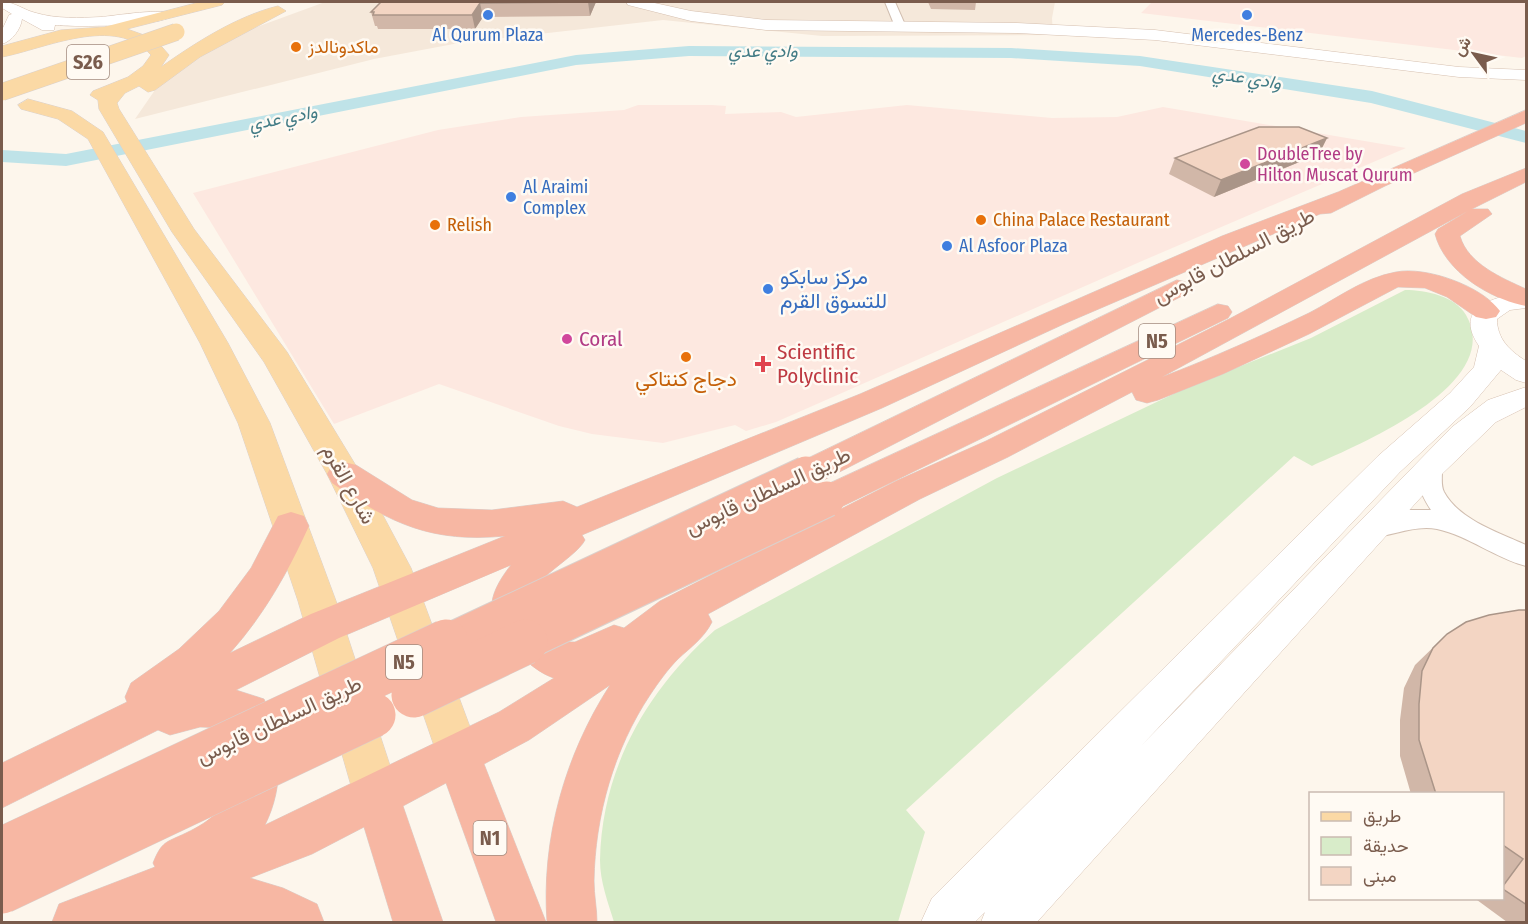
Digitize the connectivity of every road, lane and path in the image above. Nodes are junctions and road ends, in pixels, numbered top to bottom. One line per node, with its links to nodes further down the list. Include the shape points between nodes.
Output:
1 (633, 2): 8 (street, via 718,20 818,26)
2 (890, 2): 8 (street)
3 (224, 5): 7 (main road)
4 (282, 6): 6 (main road); 12 (main road); 19 (main road, via 210,42 173,66 130,104)
5 (13, 9): 7 (street, via 57,22); 10 (street, via 42,25); 11 (street, via 13,26)
6 (218, 19)
7 (170, 25): 9 (main road, S26); 10 (main road); 15 (main road, S26); 17 (main road, S26, bridge)
8 (900, 25): 13 (street, via 1018,22 1162,30 1473,67); 14 (street, via 1174,36 1459,72)
9 (197, 26)
10 (85, 33): 11 (main road); 12 (main road, via 118,33 145,39 156,46 160,55)
11 (4, 46)
12 (157, 61): 16 (main road, via 141,77)
13 (1527, 68)
14 (1527, 75)
15 (2, 84)
16 (119, 88): 17 (main road, via 80,99); 19 (main road, شارع القرم, via 107,102)
17 (9, 102): 22 (main road, شارع القرم, via 66,114 81,122)
18 (1527, 116): 23 (highway, طريق السلطان قابوس / N5)
19 (122, 129): 22 (main road, شارع القرم)
20 (1527, 174): 21 (highway, طريق السلطان قابوس / N5)
21 (1508, 191): 24 (highway, via 1447,234 1448,241 1477,273); 29 (highway); 32 (highway, طريق السلطان قابوس / N5, via 1304,272)
22 (147, 198): 31 (main road, شارع القرم, via 184,232 277,359); 35 (main road, شارع القرم, via 254,423)
23 (1341, 198): 32 (highway, طريق السلطان قابوس / N5); 34 (highway, via 1231,241 871,401)
24 (1527, 299): 25 (street)
25 (1486, 311): 26 (street, via 1483,334); 29 (highway, via 1466,296 1422,280 1399,279 1380,284 1322,318 1254,350)
26 (1492, 347): 27 (street); 54 (street, via 1487,370 1461,400 1389,464)
27 (1527, 374)
28 (1527, 397): 30 (street, via 1483,415)
29 (997, 449): 33 (highway)
30 (1431, 466): 36 (street); 37 (street, via 1432,493 1440,505)
31 (344, 474): 34 (highway, via 420,518 466,524 512,523); 39 (main road, شارع القرم, via 385,550)
32 (817, 487): 45 (highway, طريق السلطان قابوس / N5, bridge); 46 (highway, طريق السلطان قابوس / N5, bridge)
33 (909, 490): 40 (highway); 53 (highway, via 717,604 673,636 648,665 624,698 588,779 570,856)
34 (630, 502): 39 (highway); 40 (highway, via 533,563 512,599 513,615 553,660 565,661 579,660)
35 (291, 526): 41 (main road, شارع القرم); 43 (highway, via 277,559 252,599 217,643 161,687)
36 (1370, 531): 37 (street, via 1407,517 1424,516); 55 (street)
37 (1483, 535): 38 (street)
38 (1527, 556)
39 (402, 593): 41 (highway); 42 (main road, شارع القرم)
40 (674, 613): 42 (highway, via 577,686 514,726)
41 (325, 626): 43 (highway); 44 (main road, شارع القرم)
42 (458, 754): 44 (highway); 52 (highway, شارع القرم / N1)
43 (10, 782): 47 (highway, via 182,711 225,705 249,712 260,766 251,809 228,835)
44 (377, 796): 48 (highway, via 295,837); 51 (highway, شارع القرم)
45 (2, 850)
46 (2, 891)
47 (69, 922)
48 (77, 922)
49 (96, 922): 50 (highway, via 175,902 227,901 288,914)
50 (299, 922)
51 (418, 922)
52 (521, 922)
53 (572, 922)
54 (945, 922)
55 (1005, 922)

